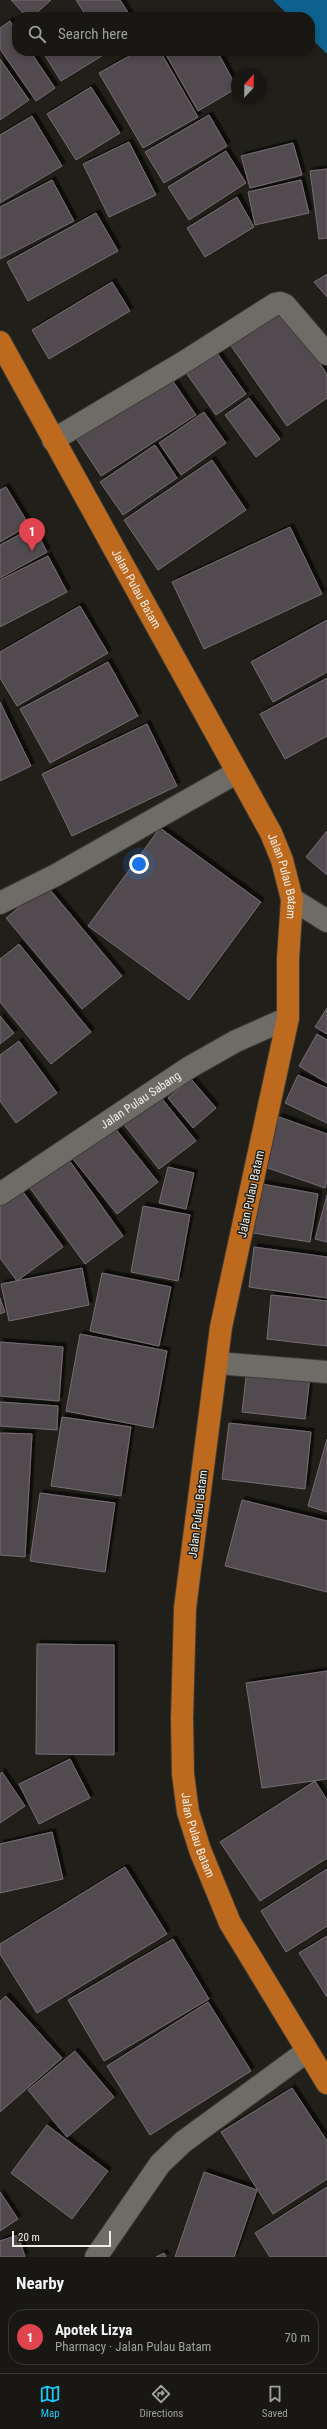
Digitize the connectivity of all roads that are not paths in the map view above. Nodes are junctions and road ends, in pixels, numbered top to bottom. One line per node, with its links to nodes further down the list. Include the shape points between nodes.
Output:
1 (0, 342): 3 (highway, Jalan Pulau Batam)
2 (327, 354): 3 (street, via 280,302)
3 (53, 440): 4 (highway, Jalan Pulau Batam)
4 (236, 773): 5 (highway, Jalan Pulau Batam, via 271,833 282,860); 6 (street, via 56,875)
5 (292, 899): 7 (street); 8 (highway, Jalan Pulau Batam)
6 (0, 903)
7 (327, 922)
8 (288, 1018): 9 (street, Jalan Pulau Sabang, via 236,1041 190,1067); 10 (highway, Jalan Pulau Batam, via 221,1327)
9 (0, 1194)
10 (217, 1364): 11 (street); 12 (highway, Jalan Pulau Batam, via 185,1608 183,1774 188,1812 200,1850 230,1923)
11 (327, 1372)
12 (306, 2052): 13 (highway, Jalan Pulau Batam); 14 (street, via 183,2142 160,2164)
13 (327, 2083)
14 (96, 2257)

